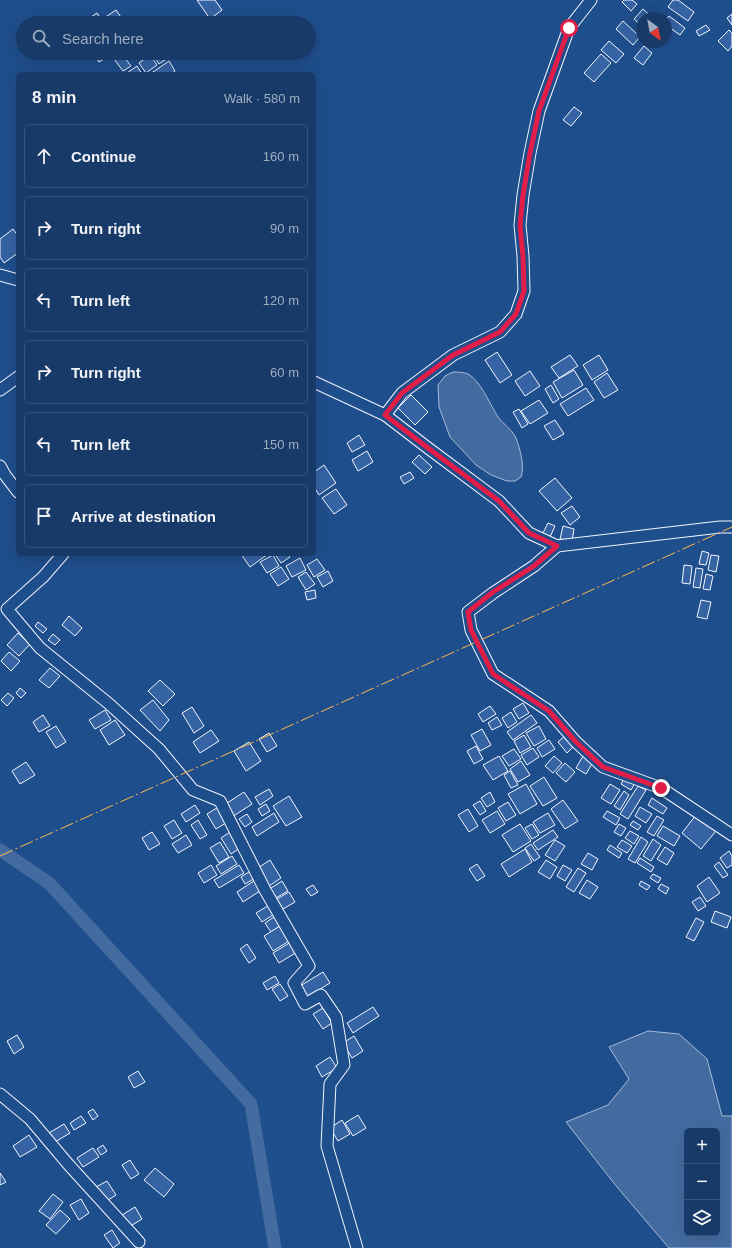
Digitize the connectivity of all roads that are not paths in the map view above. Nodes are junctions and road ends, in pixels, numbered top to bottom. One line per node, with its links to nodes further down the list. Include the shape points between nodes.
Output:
1 (591, 0): 7 (street, via 569,28 539,111 523,195 520,225 524,291 516,314 500,332 453,355 402,393)
2 (0, 275): 3 (street)
3 (16, 279)
4 (16, 379): 6 (street)
5 (316, 383): 7 (street)
6 (0, 390)
7 (385, 415): 11 (street, via 499,501 529,533)
8 (0, 466): 9 (street)
9 (16, 489)
10 (732, 527): 11 (street)
11 (557, 546): 13 (street, via 534,566 493,592 468,612 471,630 493,674 549,711 576,742 603,767 661,788)
12 (61, 556): 16 (street, via 43,577 7,610 40,648 108,703 159,749 193,790 220,801 265,890 309,966 294,983 305,1004 321,995 336,1017 344,1065 330,1084 327,1146)
13 (732, 835)
14 (0, 1094): 15 (street, via 30,1119)
15 (139, 1242)
16 (357, 1248)

